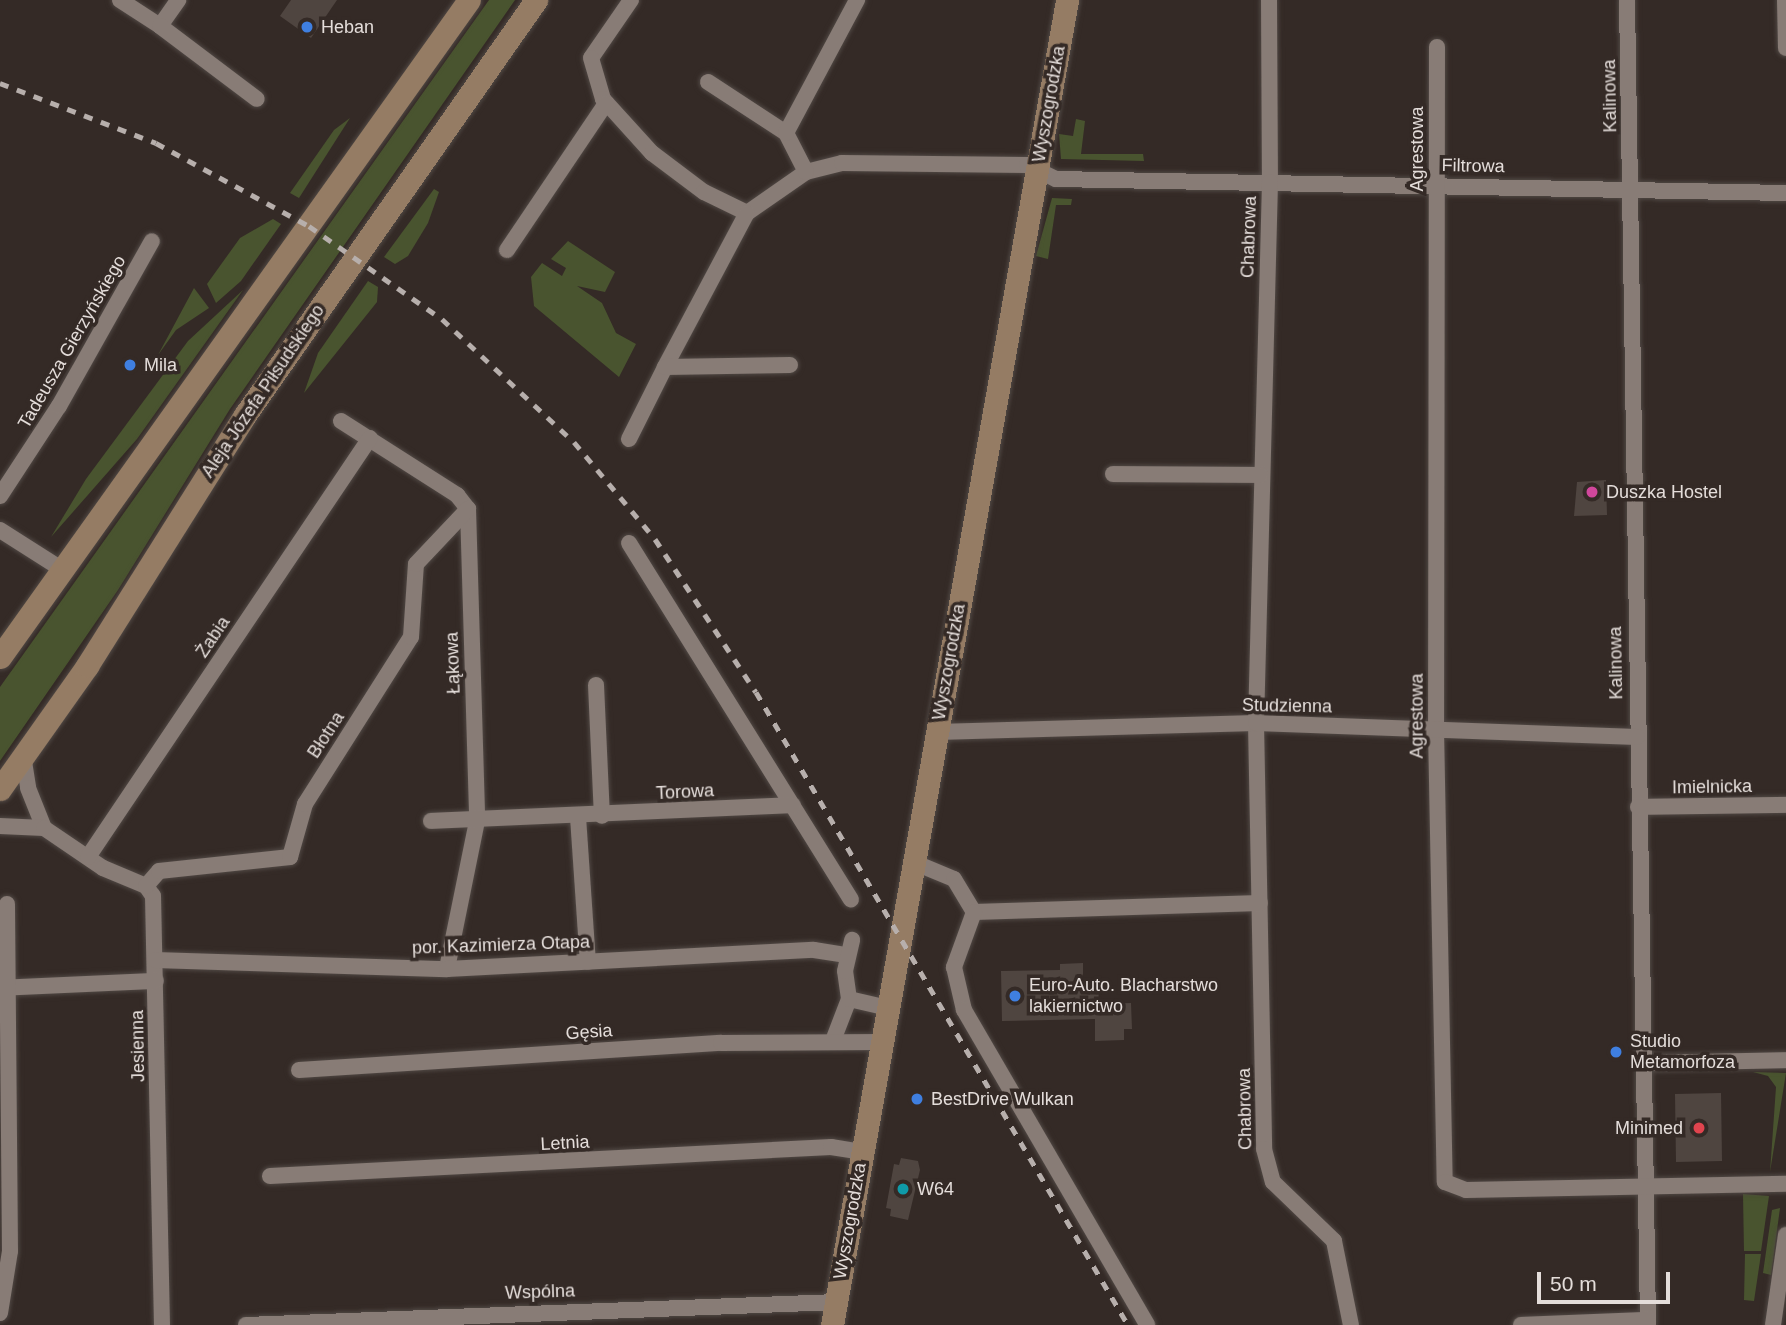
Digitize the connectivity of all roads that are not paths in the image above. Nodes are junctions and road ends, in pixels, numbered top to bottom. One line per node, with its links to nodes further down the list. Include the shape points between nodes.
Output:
1 (120, 0): 11 (street)
2 (178, 0): 11 (street)
3 (468, 0): 38 (main road)
4 (536, 0): 45 (main road, Aleja Józefa Piłsudskiego, via 245,415 137,589)
5 (631, 0): 16 (street, via 591,58)
6 (857, 0): 17 (street)
7 (1067, 0): 18 (main road, Wyszogrodzka)
8 (1269, 0): 20 (street, Chabrowa)
9 (1627, 0): 22 (street, Kalinowa)
10 (1785, 0): 13 (street)
11 (160, 26): 15 (street)
12 (1437, 47): 21 (street, Agrestowa)
13 (1786, 48)
14 (708, 82): 17 (street)
15 (257, 99)
16 (606, 103): 24 (street, via 626,129 687,181); 26 (street)
17 (786, 133): 19 (street)
18 (1038, 166): 19 (street, via 842,163); 20 (street, Filtrowa, via 1056,179); 43 (main road, Wyszogrodzka)
19 (806, 172): 24 (street)
20 (1270, 182): 21 (street, Filtrowa); 33 (street, Chabrowa)
21 (1436, 184): 22 (street, Filtrowa); 42 (street, Agrestowa)
22 (1630, 187): 23 (street, Filtrowa); 44 (street, Kalinowa)
23 (1786, 193)
24 (747, 213): 28 (street)
25 (152, 241): 34 (street, Tadeusza Gierzyńskiego, via 59,406)
26 (507, 250)
27 (790, 365): 28 (street)
28 (665, 367): 31 (street)
29 (341, 421): 30 (street)
30 (370, 438): 35 (street, via 457,495); 56 (street, Żabia)
31 (629, 439)
32 (1113, 474): 33 (street)
33 (1260, 475): 41 (street, Chabrowa)
34 (0, 496)
35 (468, 509): 53 (street, Łąkowa); 58 (street, Błotna, via 416,564 411,637 305,804 290,857 159,871)
36 (0, 530): 38 (street)
37 (629, 543): 48 (street)
38 (63, 570): 39 (main road)
39 (0, 657)
40 (596, 685): 50 (street)
41 (1256, 723): 42 (street, Studzienna); 43 (street, Studzienna); 60 (street, Chabrowa)
42 (1436, 729): 44 (street, Studzienna); 78 (street, Agrestowa, via 1445,1182 1466,1190)
43 (937, 732): 57 (main road, Wyszogrodzka)
44 (1637, 737): 49 (street, Kalinowa)
45 (23, 755): 46 (main road, Aleja Józefa Piłsudskiego); 55 (street, via 28,788)
46 (0, 789)
47 (1786, 805): 49 (street, Imielnicka)
48 (793, 806): 50 (street, Torowa); 59 (street)
49 (1638, 807): 73 (street, Kalinowa)
50 (602, 816): 51 (street, Torowa)
51 (578, 817): 53 (street, Torowa); 64 (street)
52 (431, 821): 53 (street, Torowa)
53 (477, 821): 65 (street, Łąkowa)
54 (0, 826): 55 (street)
55 (44, 828): 56 (street)
56 (89, 857): 58 (street)
57 (913, 862): 62 (street, via 954,879); 69 (main road, Wyszogrodzka)
58 (146, 886): 63 (street, Jesienna, via 153,896)
59 (851, 899)
60 (1260, 903): 62 (street); 88 (street, Chabrowa, via 1265,1163 1282,1192 1334,1241)
61 (8, 904): 67 (street)
62 (974, 912): 87 (street, via 954,967 964,1010)
63 (155, 960): 65 (street, por. Kazimierza Otapa); 66 (street, Jesienna)
64 (588, 962): 65 (street, por. Kazimierza Otapa); 68 (street, por. Kazimierza Otapa, via 849,948)
65 (447, 969)
66 (156, 981): 67 (street); 85 (street, Jesienna)
67 (3, 988): 80 (street)
68 (849, 999): 69 (street); 70 (street)
69 (887, 1008): 71 (main road, Wyszogrodzka)
70 (834, 1038): 71 (street, Gęsia); 74 (street, Gęsia)
71 (882, 1042): 75 (main road, Wyszogrodzka)
72 (1786, 1060): 73 (street)
73 (1645, 1063): 78 (street, Kalinowa)
74 (299, 1070)
75 (862, 1152): 76 (street, Letnia, via 831,1147); 82 (main road, Wyszogrodzka)
76 (270, 1176)
77 (1786, 1184): 78 (street)
78 (1645, 1185): 84 (street, Kalinowa)
79 (1786, 1236): 90 (street)
80 (5, 1251): 81 (street)
81 (0, 1313)
82 (834, 1314): 83 (street, Wspólna)
83 (318, 1322): 86 (street, Wspólna)
84 (1648, 1323): 89 (street)
85 (162, 1325)
86 (246, 1325)
87 (1147, 1325)
88 (1351, 1325)
89 (1521, 1325)
90 (1773, 1325)

